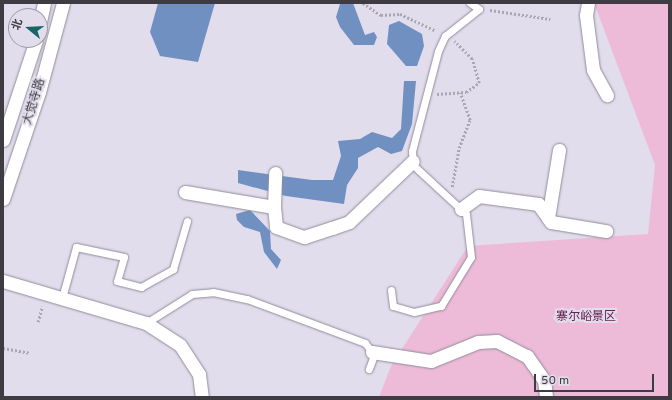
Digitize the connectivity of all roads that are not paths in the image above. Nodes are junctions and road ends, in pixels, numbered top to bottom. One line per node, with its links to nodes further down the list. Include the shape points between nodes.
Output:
1 (63, 3): 11 (street, 大觉寺路, via 39,92)
2 (470, 3): 8 (lane, via 479,9 443,38 412,151)
3 (588, 3): 5 (street, via 586,14 593,70)
4 (33, 48): 6 (street, 大觉寺路)
5 (607, 95)
6 (3, 140)
7 (558, 150): 14 (street)
8 (413, 161): 12 (street, via 349,222 332,228 304,237 276,226); 13 (lane)
9 (275, 173): 12 (street)
10 (185, 192): 12 (street)
11 (3, 199)
12 (274, 207)
13 (461, 209): 14 (street, via 479,196 538,204); 18 (lane, via 470,230 471,257 441,306 414,312 393,306)
14 (548, 218): 16 (street, via 550,222)
15 (187, 221): 19 (lane, via 173,269 141,287 117,281 124,257 76,247)
16 (606, 231)
17 (3, 281): 19 (street)
18 (391, 290)
19 (62, 298): 20 (street)
20 (146, 323): 21 (lane, via 192,294 213,292 273,306 365,343); 23 (street, via 180,345 199,374)
21 (372, 352): 22 (lane, via 374,355); 24 (street, via 431,361 478,342 497,341 527,356 544,380)
22 (369, 369)
23 (202, 397)
24 (546, 397)

